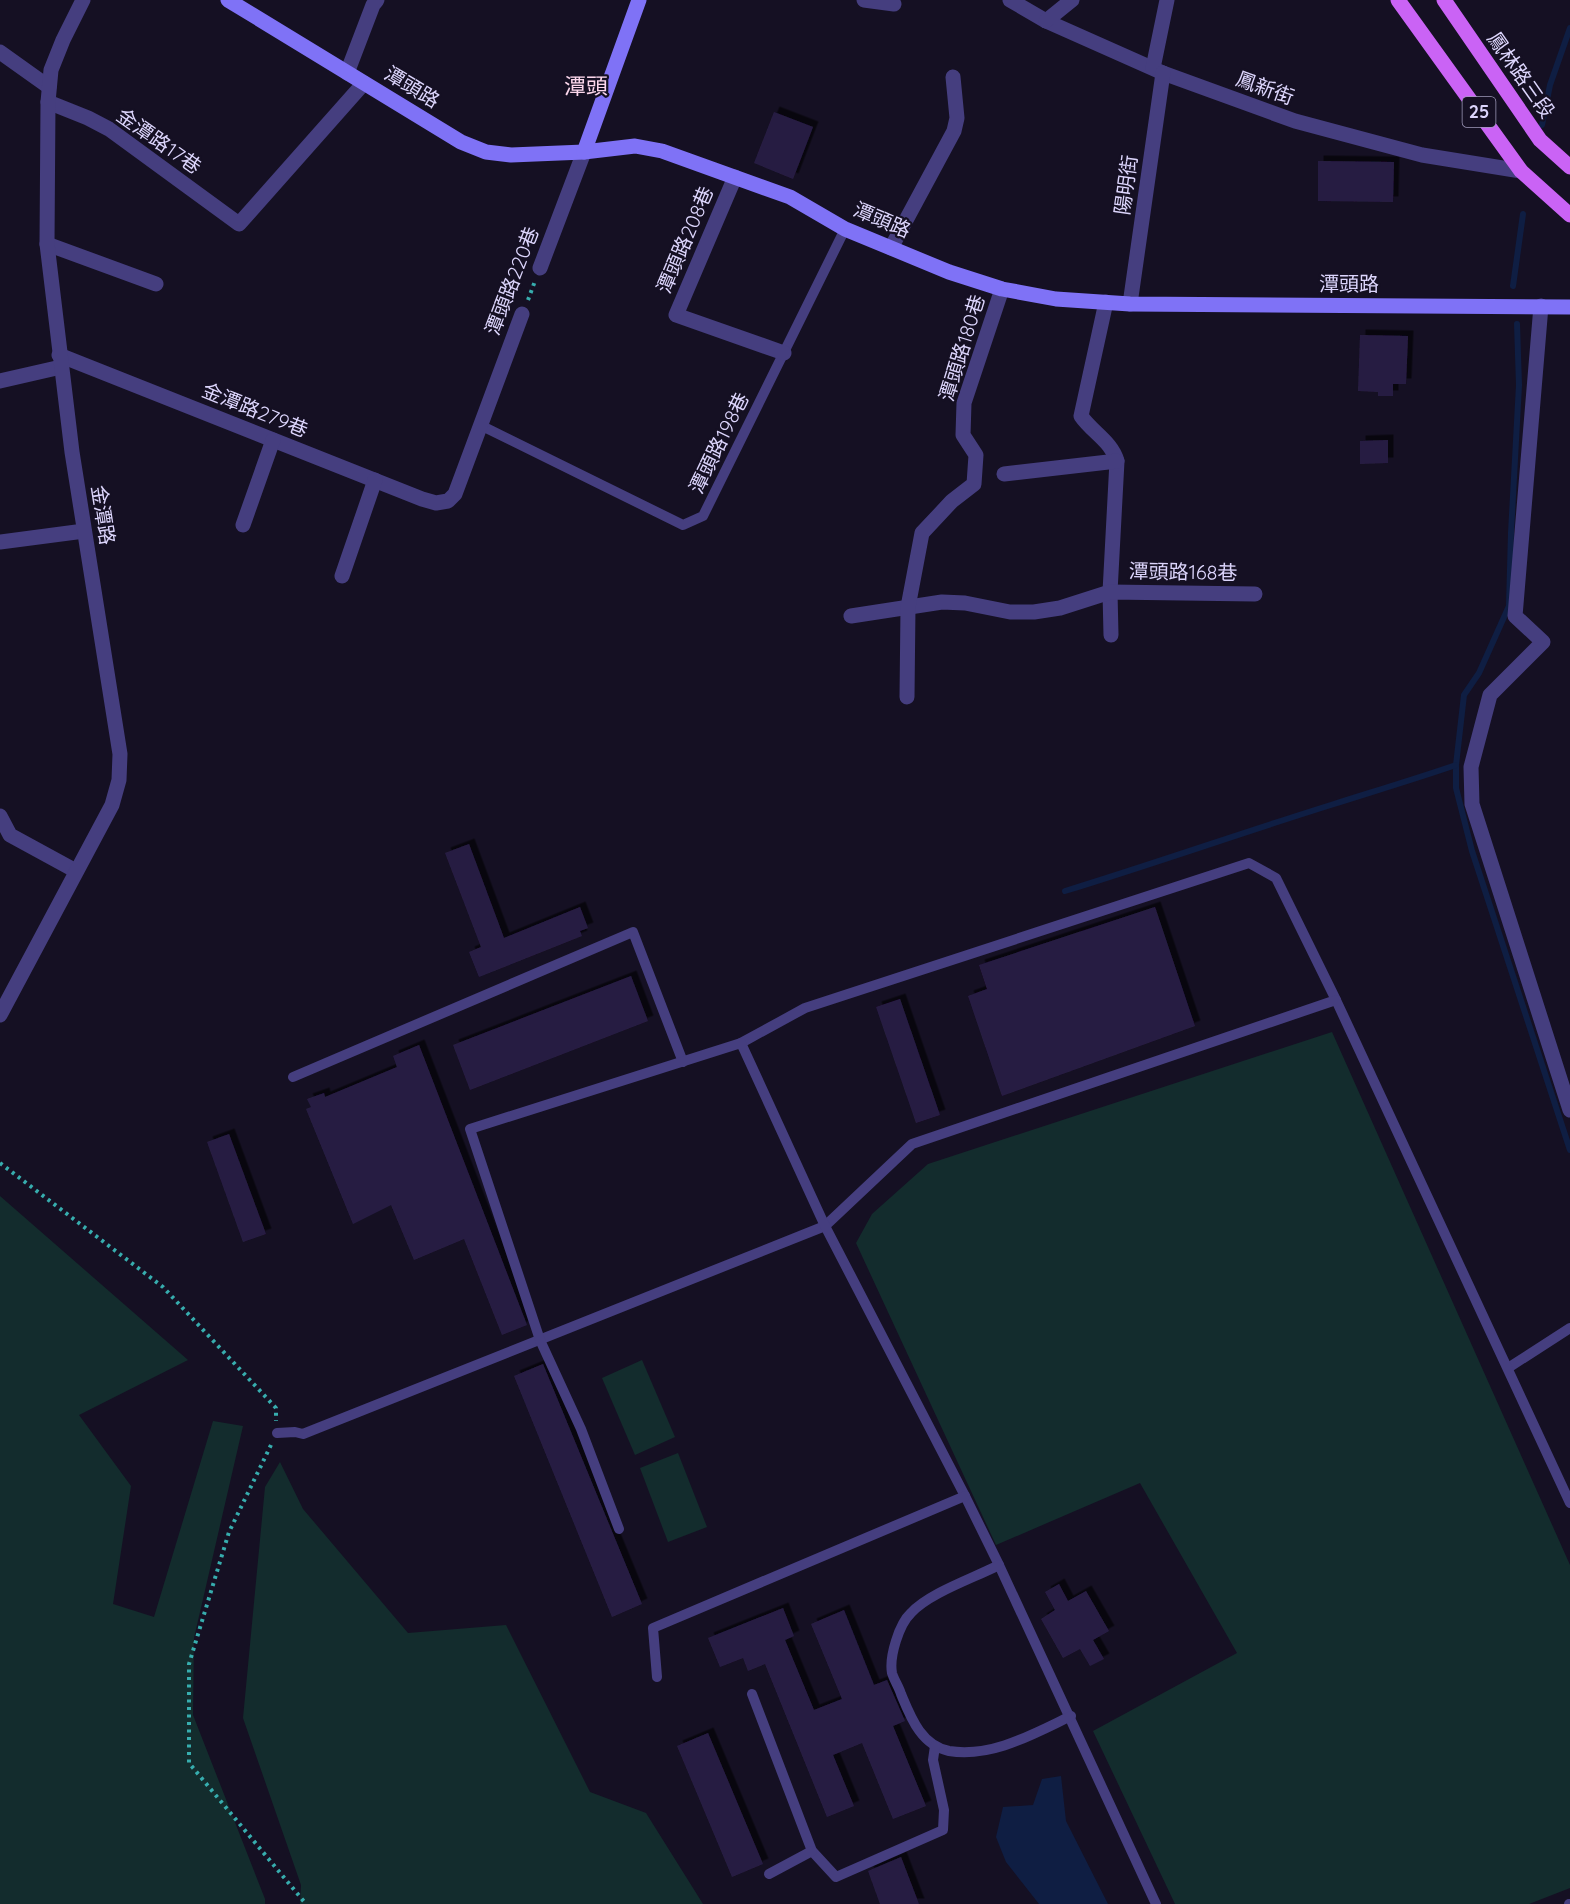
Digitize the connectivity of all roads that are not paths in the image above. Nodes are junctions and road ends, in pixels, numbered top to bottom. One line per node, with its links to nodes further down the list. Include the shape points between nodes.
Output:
1 (83, 0): 18 (street, 金潭路, via 51,70)
2 (228, 0): 15 (street, 潭頭路)
3 (377, 0): 15 (street)
4 (639, 0): 19 (street)
5 (864, 0): 11 (street)
6 (1010, 0): 12 (street, 鳳新街)
7 (1072, 0): 12 (street)
8 (1167, 0): 14 (street, 陽明街)
9 (1398, 0): 21 (main road, 25)
10 (1444, 0): 20 (main road, 鳳林路三段 / 25, via 1540,140)
11 (894, 4)
12 (1046, 21): 14 (street, 鳳新街)
13 (0, 52): 18 (street, 金潭路17巷)
14 (1158, 70): 21 (street, 鳳新街, via 1295,122 1422,154); 31 (street, 陽明街)
15 (347, 73): 17 (street, 潭頭路)
16 (953, 77): 26 (street, via 957,118 954,131)
17 (364, 83): 18 (street, 金潭路17巷, via 239,224 109,129); 19 (street, 潭頭路, via 461,142 486,152)
18 (48, 95): 25 (street, 金潭路)
19 (584, 152): 22 (street, 潭頭路, via 635,146 662,151); 27 (street, 潭頭路220巷)
20 (1570, 167)
21 (1521, 171): 23 (main road, 25)
22 (735, 177): 24 (street, 潭頭路, via 790,197); 35 (street, 潭頭路208巷, via 676,315)
23 (1570, 215)
24 (845, 229): 26 (street, 潭頭路); 35 (lane, 潭頭路198巷)
25 (47, 244): 28 (street); 36 (street, 金潭路)
26 (891, 248): 29 (street, 潭頭路)
27 (540, 268)
28 (156, 284)
29 (1002, 290): 30 (street, 潭頭路); 50 (street, 潭頭路180巷, via 964,403 963,435 976,455 974,484 922,533)
30 (1106, 302): 31 (street, 潭頭路); 40 (street, via 1081,416 1115,452)
31 (1130, 303): 32 (street, 潭頭路)
32 (1541, 306): 33 (street, 潭頭路); 61 (street, via 1515,616 1543,642 1490,695 1471,767 1472,804)
33 (1570, 307)
34 (522, 314): 38 (street, 潭頭路220巷)
35 (784, 352): 38 (lane, 潭頭路198巷, via 703,516 683,525)
36 (60, 361): 37 (street); 39 (street, 金潭路279巷); 45 (street, 金潭路)
37 (0, 381)
38 (480, 425): 43 (street, 潭頭路220巷, via 455,494 448,501)
39 (273, 440): 42 (street, 金潭路279巷); 44 (street)
40 (1117, 461): 41 (street); 48 (street, 潭頭路168巷)
41 (1004, 474)
42 (375, 480): 43 (street, 金潭路279巷); 47 (street)
43 (436, 502)
44 (243, 525)
45 (84, 531): 46 (street); 55 (street, 金潭路, via 120,754 119,780 112,805)
46 (0, 542)
47 (342, 576)
48 (1110, 592): 49 (street, 潭頭路168巷); 50 (street, 潭頭路168巷, via 1034,612 942,602); 52 (street, 潭頭路168巷)
49 (1255, 594)
50 (908, 607): 51 (street, 潭頭路168巷); 53 (street, 潭頭路180巷)
51 (851, 616)
52 (1111, 635)
53 (907, 697)
54 (0, 816): 55 (street, via 10,835)
55 (76, 871): 57 (street, 金潭路)
56 (1336, 1000): 58 (lane, via 1276,878 1248,862 805,1008); 62 (lane, via 912,1144); 65 (lane)
57 (0, 1015)
58 (741, 1043): 59 (lane); 62 (lane)
59 (682, 1062): 60 (lane, via 633,932); 64 (lane, via 470,1129)
60 (293, 1077)
61 (1570, 1110)
62 (825, 1226): 64 (lane); 67 (lane)
63 (1570, 1328): 65 (lane)
64 (540, 1340): 66 (lane, via 303,1434); 69 (lane, via 581,1429)
65 (1508, 1368): 68 (lane)
66 (277, 1433)
67 (965, 1496): 70 (lane); 71 (lane, via 653,1628)
68 (1570, 1503)
69 (619, 1529)
70 (999, 1566): 73 (lane); 74 (lane, via 924,1602 909,1614 896,1641 892,1672 912,1720)
71 (657, 1677)
72 (752, 1694): 75 (lane)
73 (1071, 1716): 74 (lane, via 993,1748 969,1752); 77 (lane)
74 (935, 1746): 75 (lane, via 933,1760 944,1810 943,1830 836,1877)
75 (812, 1851): 76 (lane)
76 (769, 1874)
77 (1156, 1904)

